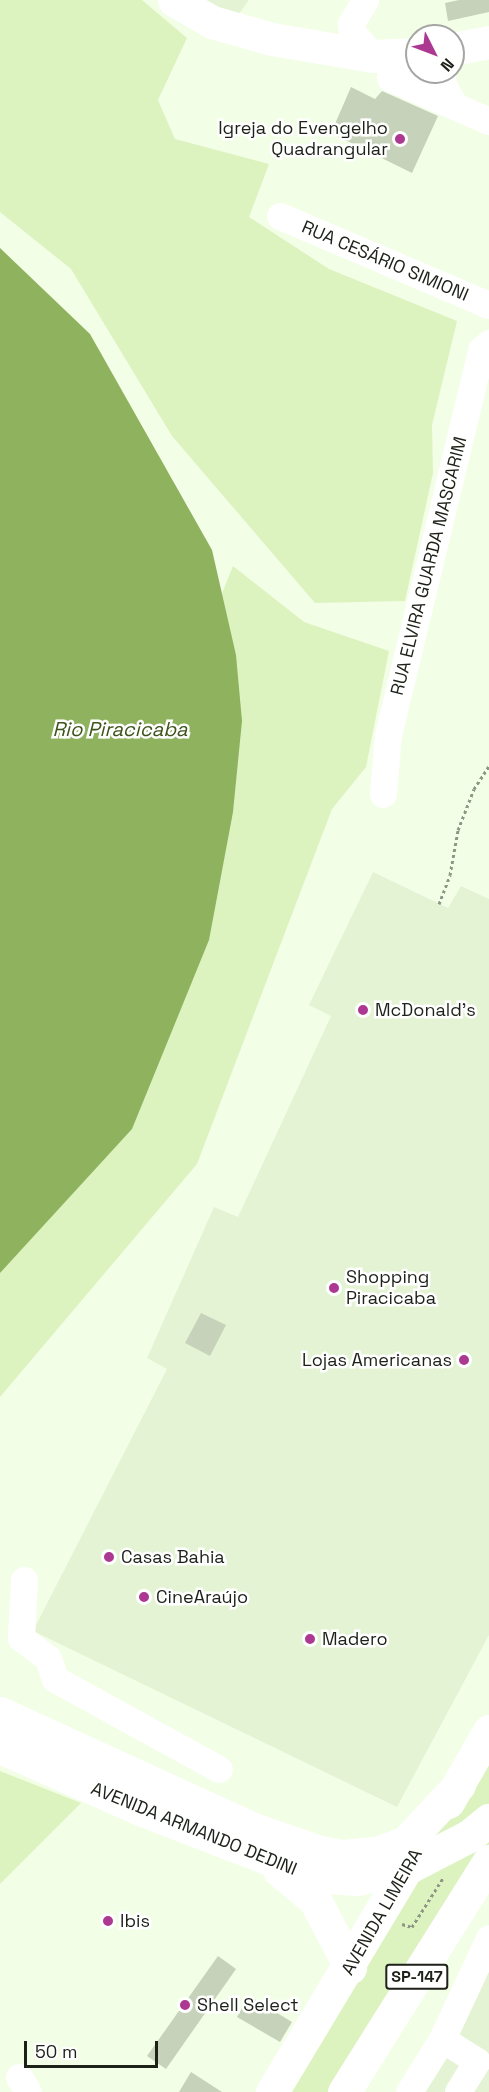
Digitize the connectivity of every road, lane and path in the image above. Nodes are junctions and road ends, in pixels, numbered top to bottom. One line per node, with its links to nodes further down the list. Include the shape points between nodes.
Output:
1 (174, 0): 6 (main road, via 212,22)
2 (365, 0): 6 (street, via 351,22 352,32)
3 (489, 42): 4 (main road)
4 (465, 51)
5 (405, 58): 6 (main road)
6 (382, 67): 8 (street)
7 (444, 84): 8 (street)
8 (455, 106): 9 (street)
9 (489, 121)
10 (280, 216): 11 (street, RUA CESÁRIO SIMIONI)
11 (489, 305)
12 (489, 344): 14 (street, RUA ELVIRA GUARDA MASCARIM, via 481,350 388,735)
13 (489, 766): 15 (path, via 458,830 450,875)
14 (383, 794)
15 (439, 904)
16 (24, 1580): 20 (street, via 21,1638 48,1658 55,1679)
17 (0, 1713): 21 (main road, AVENIDA ARMANDO DEDINI, via 251,1828 343,1856 380,1852 406,1842)
18 (489, 1731): 21 (main road, AVENIDA LIMEIRA)
19 (0, 1747): 24 (main road, AVENIDA ARMANDO DEDINI)
20 (219, 1769)
21 (459, 1785): 25 (main road, AVENIDA LIMEIRA)
22 (489, 1820): 25 (main road, AVENIDA ARMANDO DEDINI, via 469,1836)
23 (489, 1861): 33 (main road, SP-147)
24 (271, 1863): 25 (main road, AVENIDA ARMANDO DEDINI, via 314,1876 357,1879); 29 (main road, via 315,1900)
25 (407, 1868): 27 (main road, AVENIDA LIMEIRA)
26 (444, 1876): 27 (path, via 412,1927)
27 (379, 1918): 29 (main road, AVENIDA LIMEIRA)
28 (489, 1938): 30 (street)
29 (350, 1967): 32 (main road, AVENIDA LIMEIRA)
30 (442, 2039): 31 (street); 34 (street)
31 (483, 2051): 35 (street)
32 (272, 2092)
33 (344, 2092)
34 (409, 2092)
35 (458, 2092)

